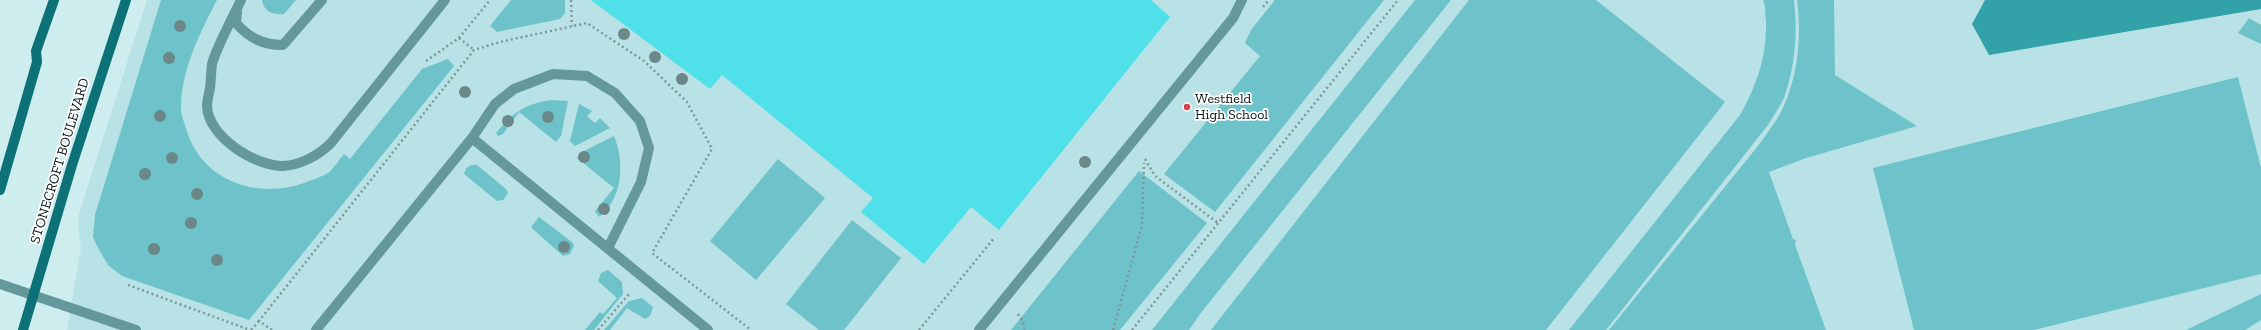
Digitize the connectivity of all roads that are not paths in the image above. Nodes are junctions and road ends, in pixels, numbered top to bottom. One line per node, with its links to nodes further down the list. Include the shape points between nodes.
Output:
1 (54, 0): 8 (main road, via 36,51 37,62)
2 (126, 0): 11 (main road, STONECROFT BOULEVARD, via 72,165)
3 (322, 0): 6 (lane, via 283,45 268,45 243,31 236,23)
4 (445, 0): 6 (lane, via 331,143 322,152 306,160 283,166 264,163 223,138 212,124 207,107 212,63)
5 (1242, 0): 16 (lane, via 1233,18)
6 (239, 4)
7 (472, 138): 9 (lane); 9 (lane, via 495,104 514,89 553,74 588,76 615,93 640,121 649,148 641,182); 14 (lane)
8 (0, 190)
9 (608, 248): 15 (lane)
10 (0, 284): 11 (lane)
11 (34, 296): 12 (main road, STONECROFT BOULEVARD); 13 (lane)
12 (22, 330)
13 (136, 330)
14 (316, 330)
15 (708, 330)
16 (979, 330)

